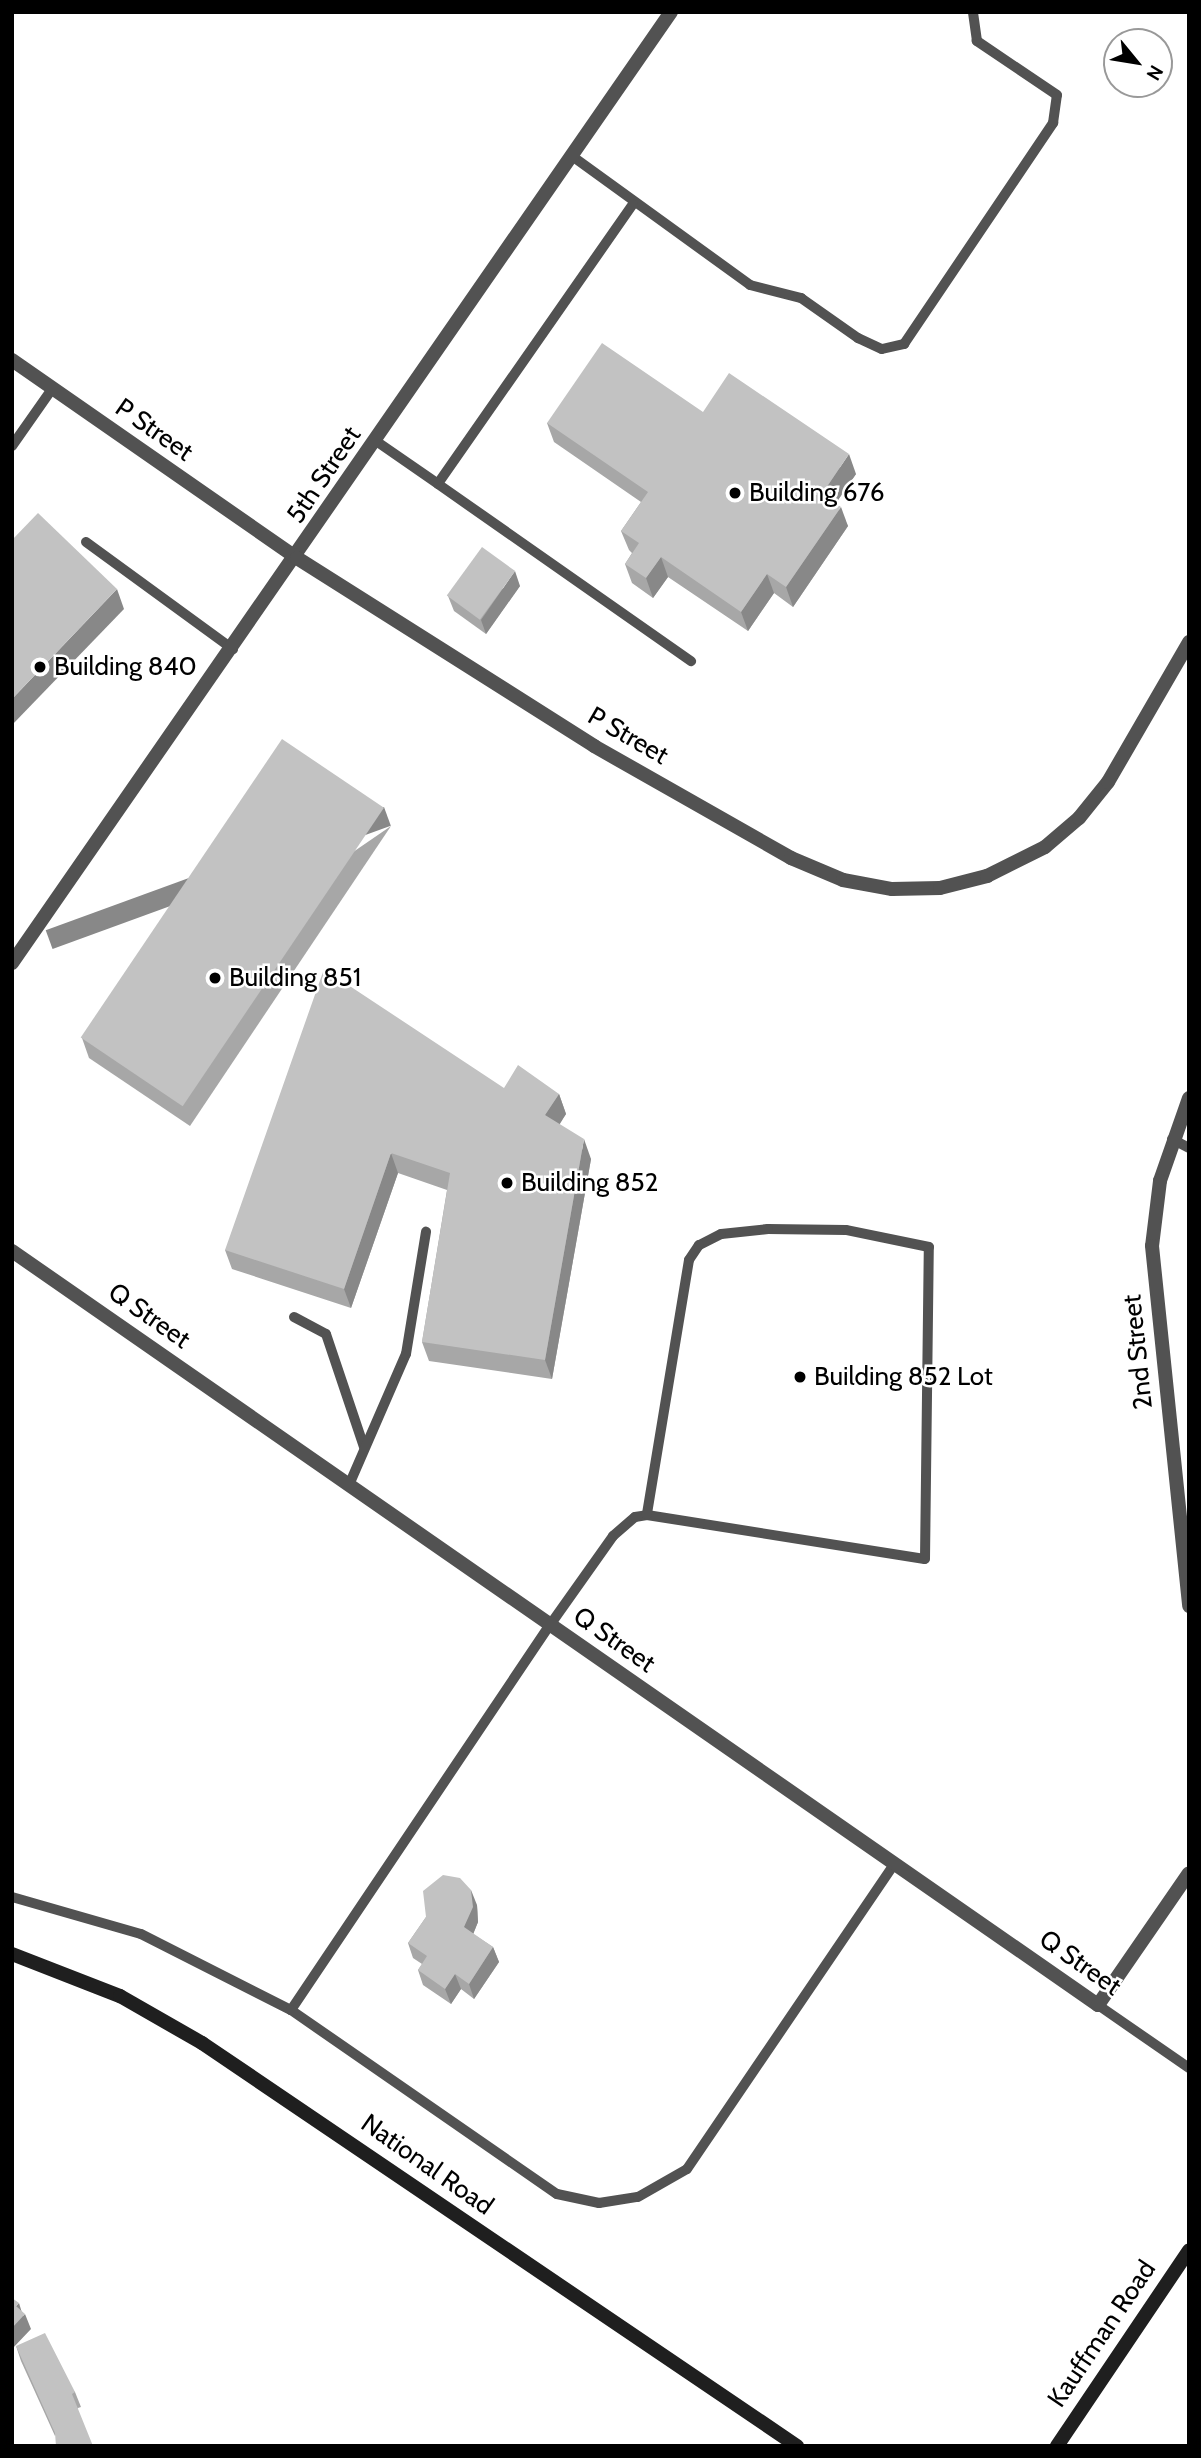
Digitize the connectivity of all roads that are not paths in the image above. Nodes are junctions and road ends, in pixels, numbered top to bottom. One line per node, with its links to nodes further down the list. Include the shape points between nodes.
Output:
1 (671, 12): 3 (street, 5th Street)
2 (973, 12): 4 (lane, via 977,41 1057,95 1053,123 904,344 882,349 800,298 750,285)
3 (572, 156): 4 (lane); 7 (street, 5th Street)
4 (633, 204): 9 (lane)
5 (12, 360): 6 (street, P Street)
6 (52, 389): 8 (lane); 11 (street, P Street)
7 (376, 442): 9 (lane); 11 (street, 5th Street)
8 (12, 446)
9 (438, 484): 14 (lane)
10 (86, 542): 13 (lane)
11 (297, 558): 12 (street, P Street, via 594,746 779,851 843,880 892,889 940,888 987,877 1029,858 1064,833 1108,782); 13 (street, 5th Street)
12 (1189, 642)
13 (233, 649): 15 (street, 5th Street)
14 (691, 661)
15 (12, 963)
16 (1189, 1098): 17 (street, 2nd Street)
17 (1172, 1139): 18 (lane); 25 (street, 2nd Street, via 1154,1211 1152,1245)
18 (1189, 1148)
19 (426, 1232): 22 (lane, via 406,1354)
20 (12, 1251): 23 (street, Q Street)
21 (294, 1317): 22 (lane, via 326,1334)
22 (364, 1447): 23 (lane)
23 (349, 1485): 26 (street, Q Street)
24 (647, 1514): 24 (lane, via 925,1559 929,1247 846,1230 768,1229 721,1234 699,1245 690,1260); 26 (lane, via 635,1517 613,1536)
25 (1189, 1606)
26 (550, 1625): 27 (street, Q Street); 32 (lane)
27 (894, 1864): 31 (street, Q Street); 32 (lane, via 687,2169 638,2197 598,2203 557,2194)
28 (1189, 1873): 31 (street)
29 (12, 1898): 32 (lane, via 141,1934)
30 (12, 1954): 35 (main road, National Road, via 120,1996 222,2055)
31 (1098, 2005): 33 (lane, Q Street)
32 (291, 2010)
33 (1189, 2068)
34 (1189, 2250): 36 (main road, Kauffman Road)
35 (797, 2446)
36 (1057, 2446)

